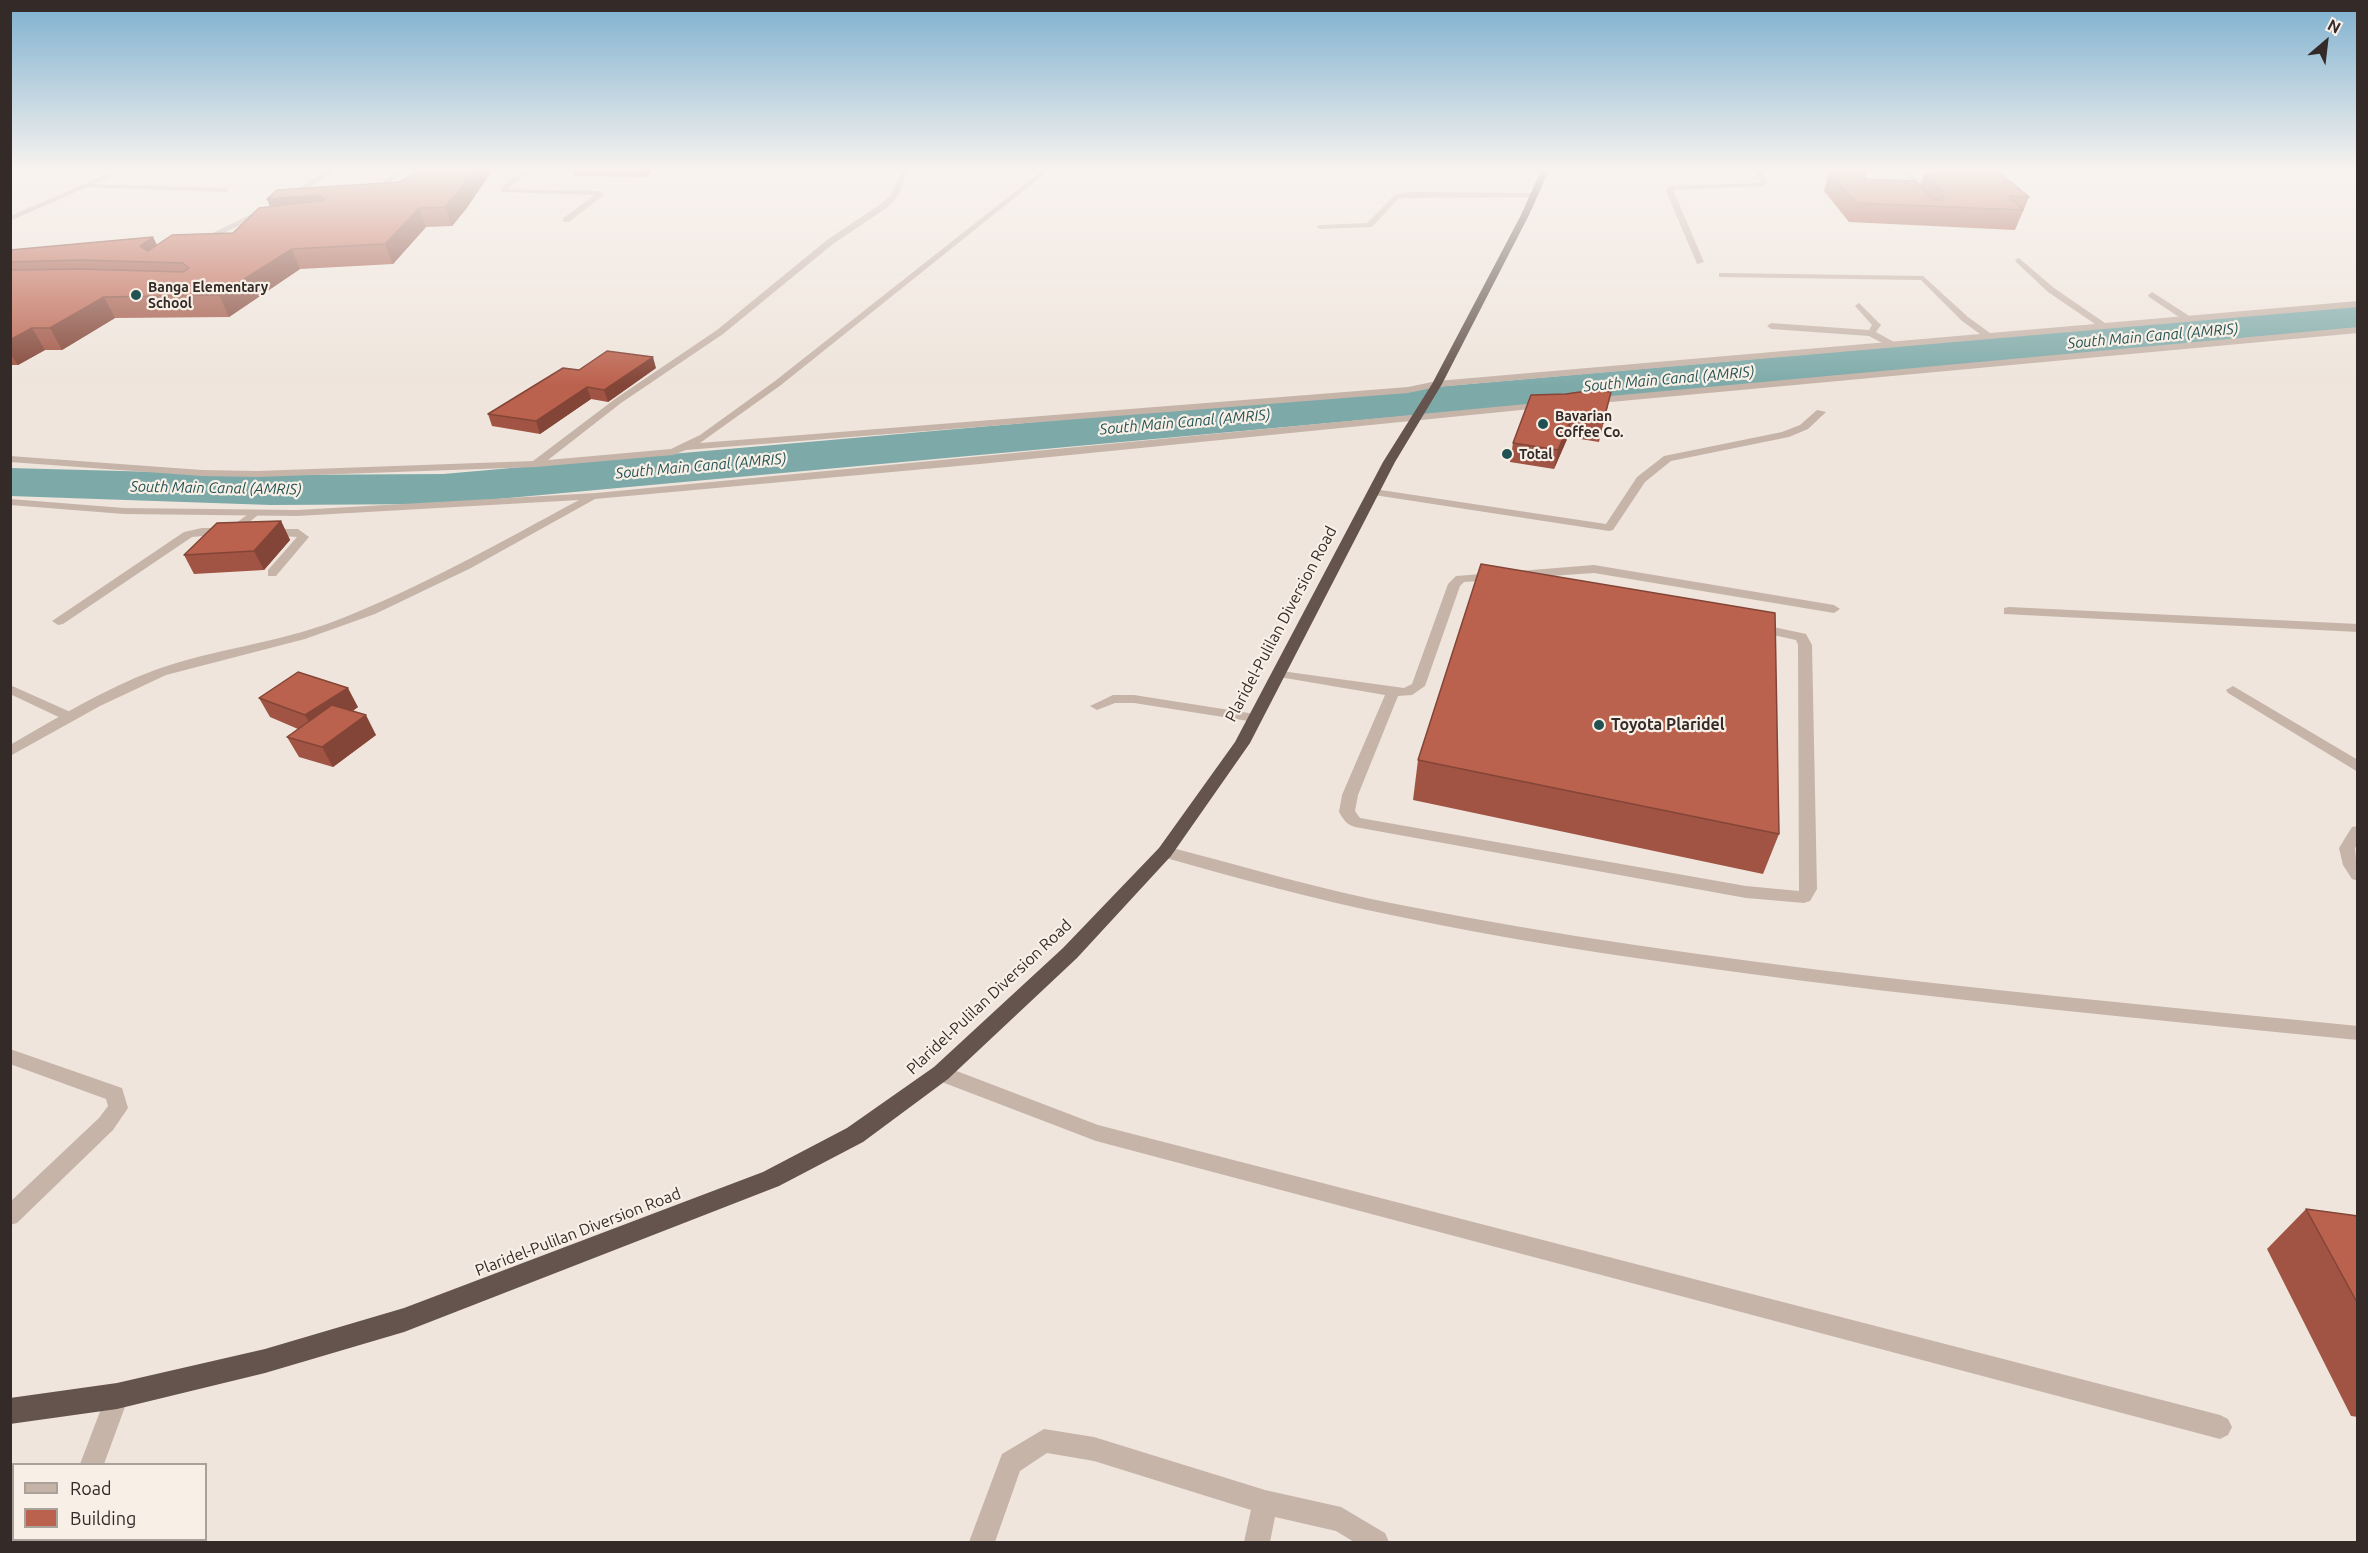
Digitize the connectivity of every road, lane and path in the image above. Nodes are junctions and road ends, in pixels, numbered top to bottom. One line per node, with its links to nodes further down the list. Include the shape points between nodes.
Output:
1 (201, 240): 6 (street)
2 (832, 240): 27 (street, via 720,332)
3 (958, 240): 25 (street, via 778,383)
4 (1512, 240): 20 (highway, Plaridel-Pulilan Diversion Road)
5 (1691, 240): 8 (street)
6 (197, 242)
7 (2019, 260): 15 (street, via 2051,290)
8 (1700, 262)
9 (1722, 275): 18 (street, via 1923,278)
10 (2152, 295): 13 (street)
11 (2358, 304): 13 (street)
12 (1859, 306): 17 (street, via 1877,326)
13 (2188, 319): 15 (street)
14 (1771, 326): 17 (street)
15 (2103, 326): 18 (street)
16 (2358, 330): 21 (street)
17 (1871, 333): 19 (street)
18 (1987, 335): 19 (street)
19 (1892, 344): 20 (street)
20 (1436, 386): 24 (highway, Plaridel-Pulilan Diversion Road); 25 (street)
21 (1577, 402)
22 (1554, 404): 24 (street)
23 (1821, 412): 28 (street, via 1804,427 1785,435 1657,463 1645,474 1609,528)
24 (1420, 415): 28 (highway, Plaridel-Pulilan Diversion Road); 29 (street)
25 (687, 447): 27 (street, via 673,452)
26 (10, 459): 27 (street, via 257,474)
27 (536, 464)
28 (1374, 492): 41 (highway, Plaridel-Pulilan Diversion Road)
29 (596, 496): 31 (street); 46 (street, via 377,608 309,634 185,664 115,691)
30 (10, 502): 31 (street, via 124,511)
31 (254, 513): 32 (street)
32 (232, 531): 33 (street, via 298,532 303,537); 38 (street, via 188,534)
33 (272, 573)
34 (1473, 577): 35 (street); 36 (street, via 1594,569); 44 (street, via 1455,584 1419,686 1407,692)
35 (1541, 587)
36 (1834, 609)
37 (2008, 611): 40 (street)
38 (58, 621)
39 (1743, 624): 44 (street, via 1801,637 1805,645 1809,889 1804,897 1746,892 1355,822 1347,812 1350,795)
40 (2358, 628)
41 (1279, 673): 44 (street); 47 (highway, Plaridel-Pulilan Diversion Road)
42 (10, 689): 46 (street)
43 (2233, 690): 49 (street)
44 (1393, 692)
45 (1097, 706): 47 (street, via 1113,699 1134,699)
46 (70, 717): 48 (street)
47 (1255, 718): 51 (highway, Plaridel-Pulilan Diversion Road, via 1242,743)
48 (10, 752)
49 (2358, 767)
50 (2358, 831): 52 (street, via 2347,848 2351,866)
51 (1165, 852): 53 (street, via 1426,916 1600,947 2024,999); 55 (highway, Plaridel-Pulilan Diversion Road, via 1070,953)
52 (2358, 875)
53 (2358, 1033)
54 (10, 1056): 56 (street, via 115,1094 118,1108)
55 (941, 1073): 57 (highway, Plaridel-Pulilan Diversion Road, via 855,1135 771,1179 646,1229 404,1320 265,1361); 59 (street, via 1096,1133)
56 (10, 1216)
57 (117, 1396): 58 (highway, Plaridel-Pulilan Diversion Road); 60 (street)
58 (10, 1411)
59 (2220, 1427)
60 (92, 1463)
61 (1265, 1502): 62 (street, via 1094,1449 1044,1441 1011,1463); 63 (street); 64 (street, via 1341,1520)
62 (982, 1542)
63 (1257, 1542)
64 (1376, 1542)

